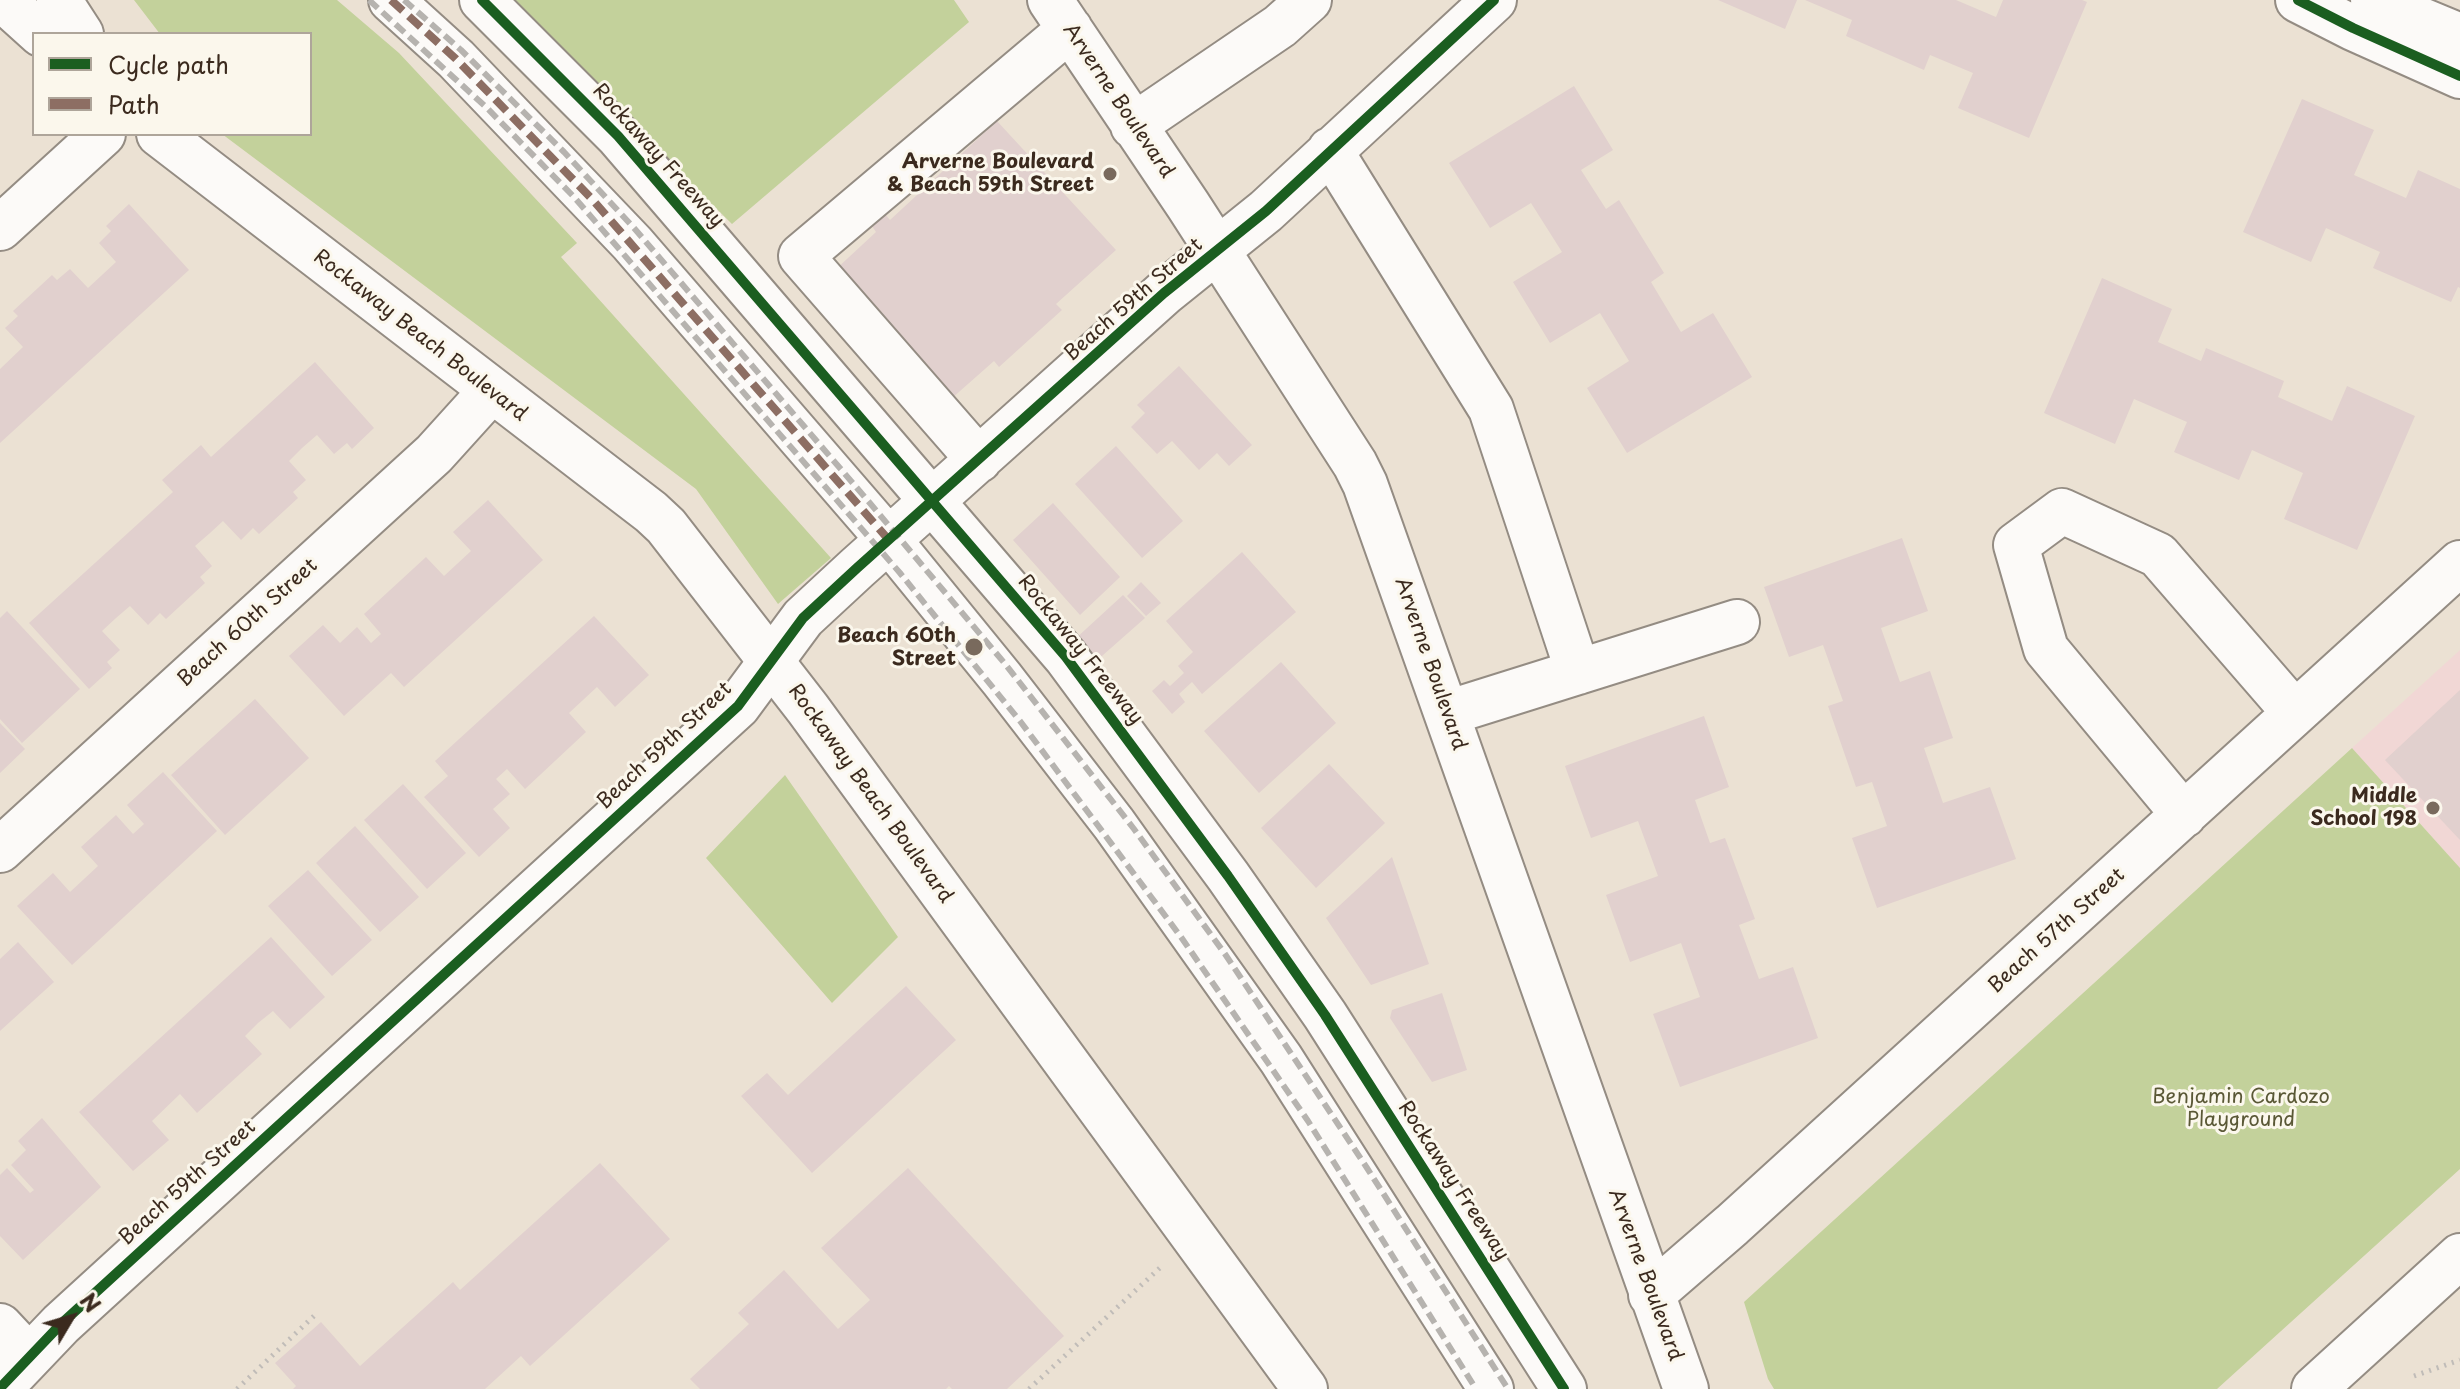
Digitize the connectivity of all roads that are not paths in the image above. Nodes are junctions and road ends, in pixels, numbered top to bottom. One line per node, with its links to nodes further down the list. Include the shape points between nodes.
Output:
1 (3, 0): 10 (street)
2 (59, 0): 11 (street)
3 (391, 0): 23 (street, via 592,199)
4 (482, 0): 22 (street, Rockaway Freeway, via 618,136)
5 (1309, 0): 14 (street, via 1280,26)
6 (1494, 0): 17 (street, Beach 59th Street)
7 (2298, 0): 8 (street)
8 (2369, 7): 12 (street); 13 (street)
9 (1060, 15): 14 (street, Arverne Boulevard); 21 (street, via 801,256)
10 (39, 32)
11 (80, 32)
12 (2460, 36)
13 (2460, 76)
14 (1133, 126): 19 (street, Arverne Boulevard)
15 (101, 136): 18 (street)
16 (162, 136): 20 (street, Rockaway Beach Boulevard)
17 (1330, 150): 19 (street, Beach 59th Street); 27 (street, via 1491,409)
18 (0, 228)
19 (1217, 251): 21 (street, Beach 59th Street); 28 (street, Arverne Boulevard, via 1365,484)
20 (491, 391): 26 (street, Rockaway Beach Boulevard, via 651,512); 31 (street, Beach 60th Street, via 434,454)
21 (979, 460): 22 (street, Beach 59th Street)
22 (933, 500): 23 (street, Beach 59th Street); 37 (street, Rockaway Freeway, via 1066,657 1228,876 1325,1015)
23 (888, 539): 26 (street, Beach 59th Street, via 803,618); 36 (street, via 1079,779 1220,971 1337,1143)
24 (2460, 563): 29 (street, Beach 57th Street)
25 (1737, 622): 27 (street)
26 (772, 661): 34 (street, Beach 59th Street, via 738,706 61,1324); 35 (street, Rockaway Beach Boulevard)
27 (1578, 672): 28 (street)
28 (1447, 713): 33 (street, Arverne Boulevard)
29 (2295, 713): 30 (street, Beach 57th Street); 30 (street, via 2158,555 2062,511 2016,545 2046,649)
30 (2184, 815): 33 (street, Beach 57th Street)
31 (0, 850)
32 (2460, 1256): 39 (street)
33 (1651, 1295): 38 (street, Arverne Boulevard)
34 (10, 1357)
35 (1305, 1389)
36 (1491, 1389)
37 (1564, 1389)
38 (1686, 1389)
39 (2314, 1389)

